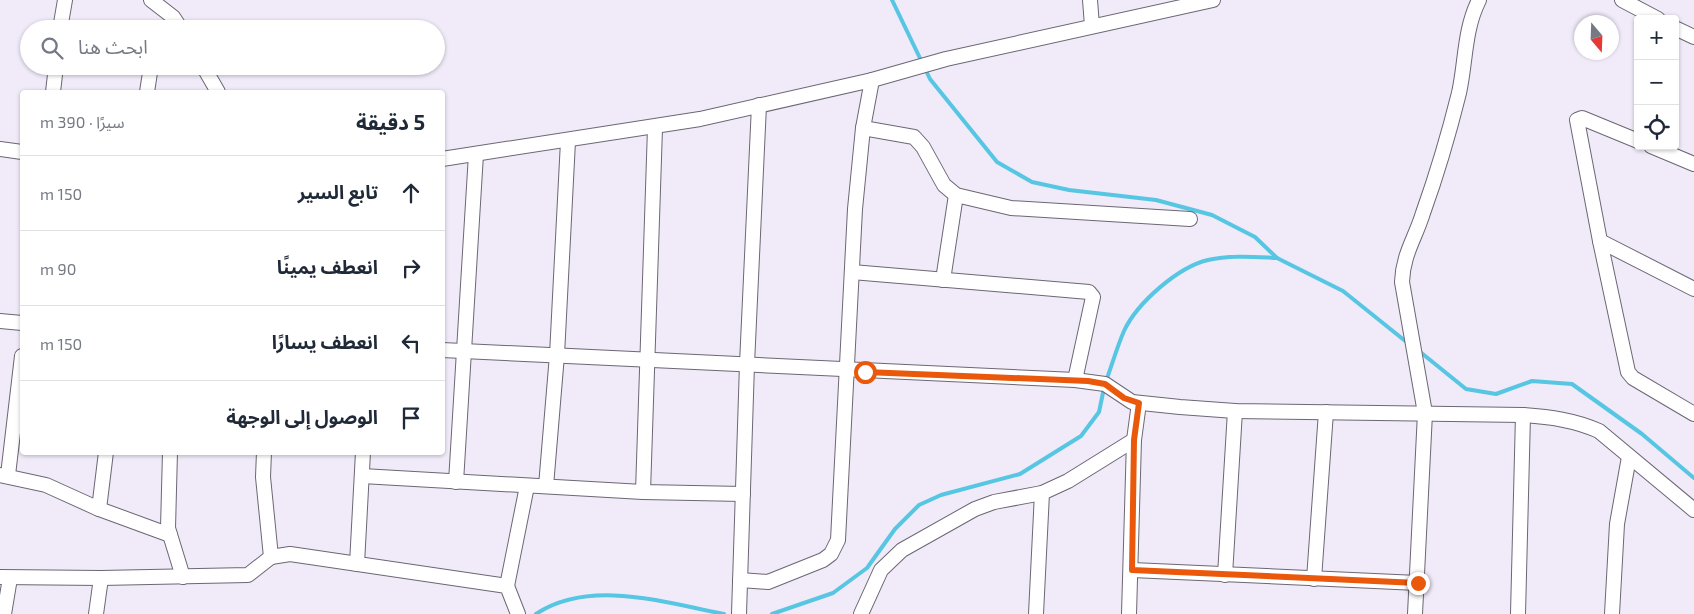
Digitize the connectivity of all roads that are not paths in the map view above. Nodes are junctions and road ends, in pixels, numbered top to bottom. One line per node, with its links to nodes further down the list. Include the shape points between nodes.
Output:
1 (65, 0): 8 (street)
2 (151, 0): 9 (street)
3 (1090, 0): 10 (street)
4 (1213, 0): 10 (street)
5 (1479, 0): 50 (street, via 1468,27 1459,92 1435,179 1403,268 1402,282)
6 (1622, 0): 7 (street)
7 (1650, 15)
8 (62, 20)
9 (169, 20)
10 (1092, 26): 16 (street, via 946,59)
11 (1679, 30): 12 (street)
12 (1694, 37)
13 (55, 75): 17 (street)
14 (150, 75): 18 (street)
15 (208, 75): 19 (street)
16 (872, 80): 20 (street); 22 (street)
17 (53, 90)
18 (147, 90)
19 (217, 90)
20 (759, 105): 21 (street); 43 (street)
21 (655, 128): 24 (street); 42 (street)
22 (863, 128): 31 (street, via 914,137 944,185); 34 (street)
23 (1634, 139): 33 (street, via 1582,118 1577,120)
24 (568, 141): 28 (street); 41 (street)
25 (0, 149): 27 (street)
26 (1661, 150): 30 (street)
27 (20, 152)
28 (476, 154): 29 (street); 40 (street)
29 (445, 159)
30 (1694, 164)
31 (956, 195): 32 (street, via 1011,208); 35 (street)
32 (1190, 219)
33 (1600, 241): 36 (street); 51 (street, via 1628,372)
34 (852, 272): 35 (street); 45 (street)
35 (943, 280): 46 (street, via 1091,293 1093,297)
36 (1694, 289)
37 (0, 321): 38 (street)
38 (20, 323)
39 (445, 350): 40 (street)
40 (464, 351): 41 (street); 61 (street)
41 (557, 355): 42 (street); 63 (street)
42 (647, 359): 43 (street); 64 (street)
43 (747, 364): 45 (street); 66 (street)
44 (20, 369): 59 (street)
45 (846, 371): 46 (street); 78 (street, via 835,548 823,560 774,580)
46 (1075, 380): 47 (street, via 1105,384 1124,398)
47 (1139, 403): 48 (street); 53 (street)
48 (1235, 411): 49 (street); 73 (street)
49 (1326, 412): 50 (street); 77 (street)
50 (1425, 413): 52 (street); 79 (street)
51 (1694, 414)
52 (1523, 415): 58 (street, via 1582,424 1599,431); 89 (street)
53 (1134, 440): 65 (street, via 1068,481); 72 (street)
54 (106, 455): 67 (street)
55 (170, 455): 69 (street)
56 (264, 455): 70 (street, via 263,484)
57 (363, 455): 60 (street)
58 (1629, 457): 68 (street); 90 (street, via 1617,524)
59 (4, 475): 67 (street, via 46,485)
60 (362, 476): 61 (street); 71 (street)
61 (456, 482): 62 (street)
62 (527, 486): 63 (street); 80 (street)
63 (546, 486): 64 (street)
64 (643, 492): 66 (street)
65 (1042, 493): 85 (street, via 975,509 902,550 881,570); 86 (street)
66 (743, 494): 78 (street)
67 (99, 509): 69 (street)
68 (1694, 510)
69 (170, 535): 74 (street)
70 (271, 558): 71 (street, via 290,554); 74 (street, via 248,575)
71 (357, 564): 80 (street)
72 (1132, 570): 73 (street); 87 (street)
73 (1225, 575): 77 (street)
74 (183, 577): 76 (street)
75 (5, 578): 76 (street); 81 (street)
76 (101, 578): 82 (street)
77 (1314, 579): 79 (street)
78 (740, 580): 84 (street)
79 (1418, 583): 88 (street)
80 (507, 586): 83 (street)
81 (4, 614)
82 (96, 614)
83 (518, 614)
84 (739, 614)
85 (861, 614)
86 (1036, 614)
87 (1129, 614)
88 (1415, 614)
89 (1518, 614)
90 (1612, 614)

